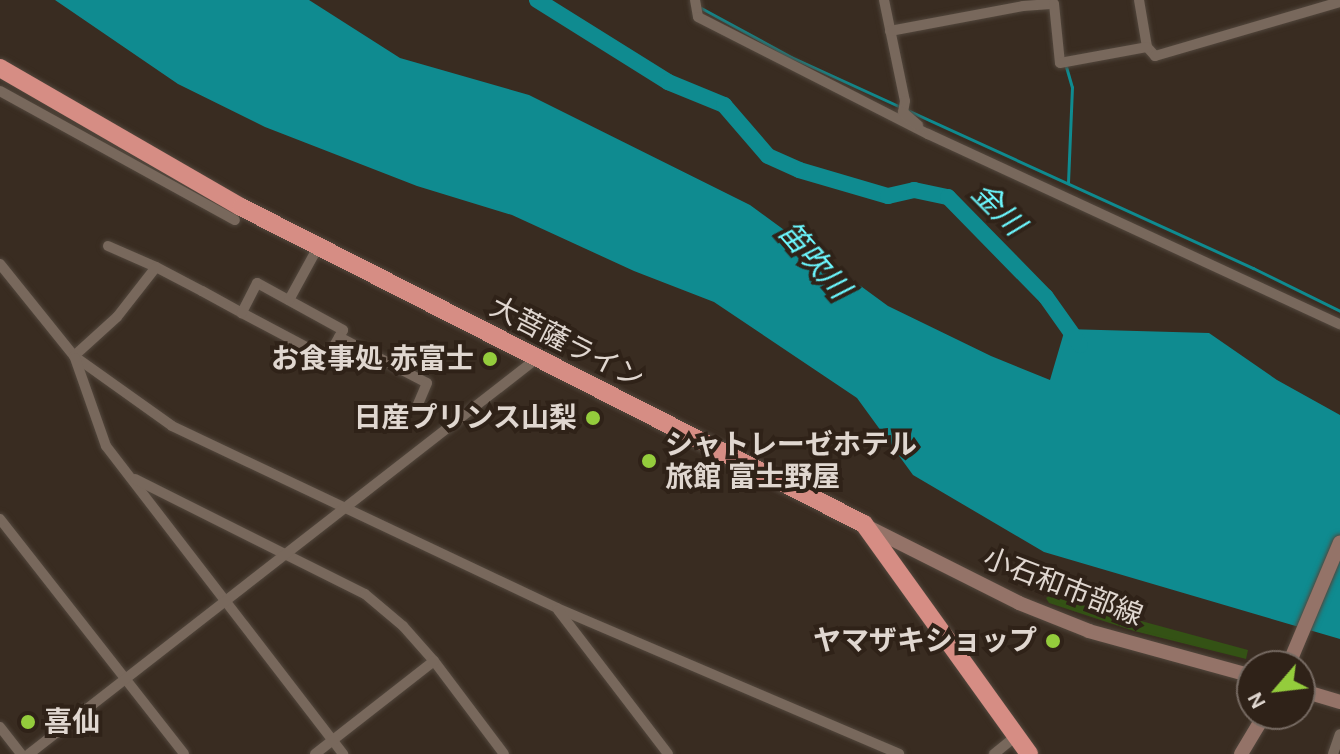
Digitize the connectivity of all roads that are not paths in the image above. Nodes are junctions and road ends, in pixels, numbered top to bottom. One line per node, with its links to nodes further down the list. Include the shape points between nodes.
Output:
1 (695, 0): 9 (street, via 698,17)
2 (884, 0): 5 (street)
3 (1139, 0): 6 (street)
4 (1340, 2): 6 (street, via 1155,56)
5 (890, 31): 6 (street, via 1054,4 1064,62); 9 (street, via 904,106)
6 (1147, 47)
7 (0, 68): 10 (highway, 大菩薩ライン)
8 (0, 91): 10 (street)
9 (928, 134): 18 (street)
10 (163, 171): 11 (street); 13 (highway, 大菩薩ライン)
11 (235, 220)
12 (108, 246): 15 (street)
13 (318, 247): 16 (street); 21 (highway, 大菩薩ライン)
14 (0, 264): 20 (street)
15 (156, 267): 17 (street); 20 (street, via 117,317)
16 (289, 300): 17 (street, via 257,283); 19 (street, via 343,330)
17 (242, 313): 19 (street, via 327,358)
18 (1340, 324)
19 (339, 337): 22 (street, via 427,383)
20 (74, 356): 23 (street, via 106,446); 24 (street, via 172,426)
21 (536, 359): 24 (street); 26 (highway, 大菩薩ライン)
22 (417, 406)
23 (132, 477): 29 (street); 31 (street)
24 (347, 508): 29 (street); 32 (street)
25 (0, 519): 36 (street)
26 (864, 524): 28 (main road, 小石和市部線); 30 (highway, 大菩薩ライン)
27 (1340, 542): 33 (main road)
28 (914, 550): 30 (main road, via 901,557); 35 (main road, 小石和市部線, via 1089,631)
29 (286, 556): 31 (street); 34 (street, via 365,594)
30 (895, 569): 42 (highway, 大菩薩ライン)
31 (225, 603): 36 (street); 43 (street)
32 (557, 608): 50 (street); 51 (street)
33 (1295, 650)
34 (434, 661): 43 (street); 49 (street)
35 (1236, 672)
36 (126, 678): 45 (street); 46 (street)
37 (1316, 695): 38 (main road)
38 (1340, 702)
39 (0, 727): 44 (street)
40 (1255, 730): 54 (main road)
41 (1340, 734): 55 (street)
42 (1016, 736): 52 (street); 53 (highway, 大菩薩ライン)
43 (333, 740): 47 (street); 48 (street)
44 (21, 754)
45 (29, 754)
46 (184, 754)
47 (315, 754)
48 (343, 754)
49 (504, 754)
50 (668, 754)
51 (899, 754)
52 (994, 754)
53 (1029, 754)
54 (1241, 754)
55 (1333, 754)

